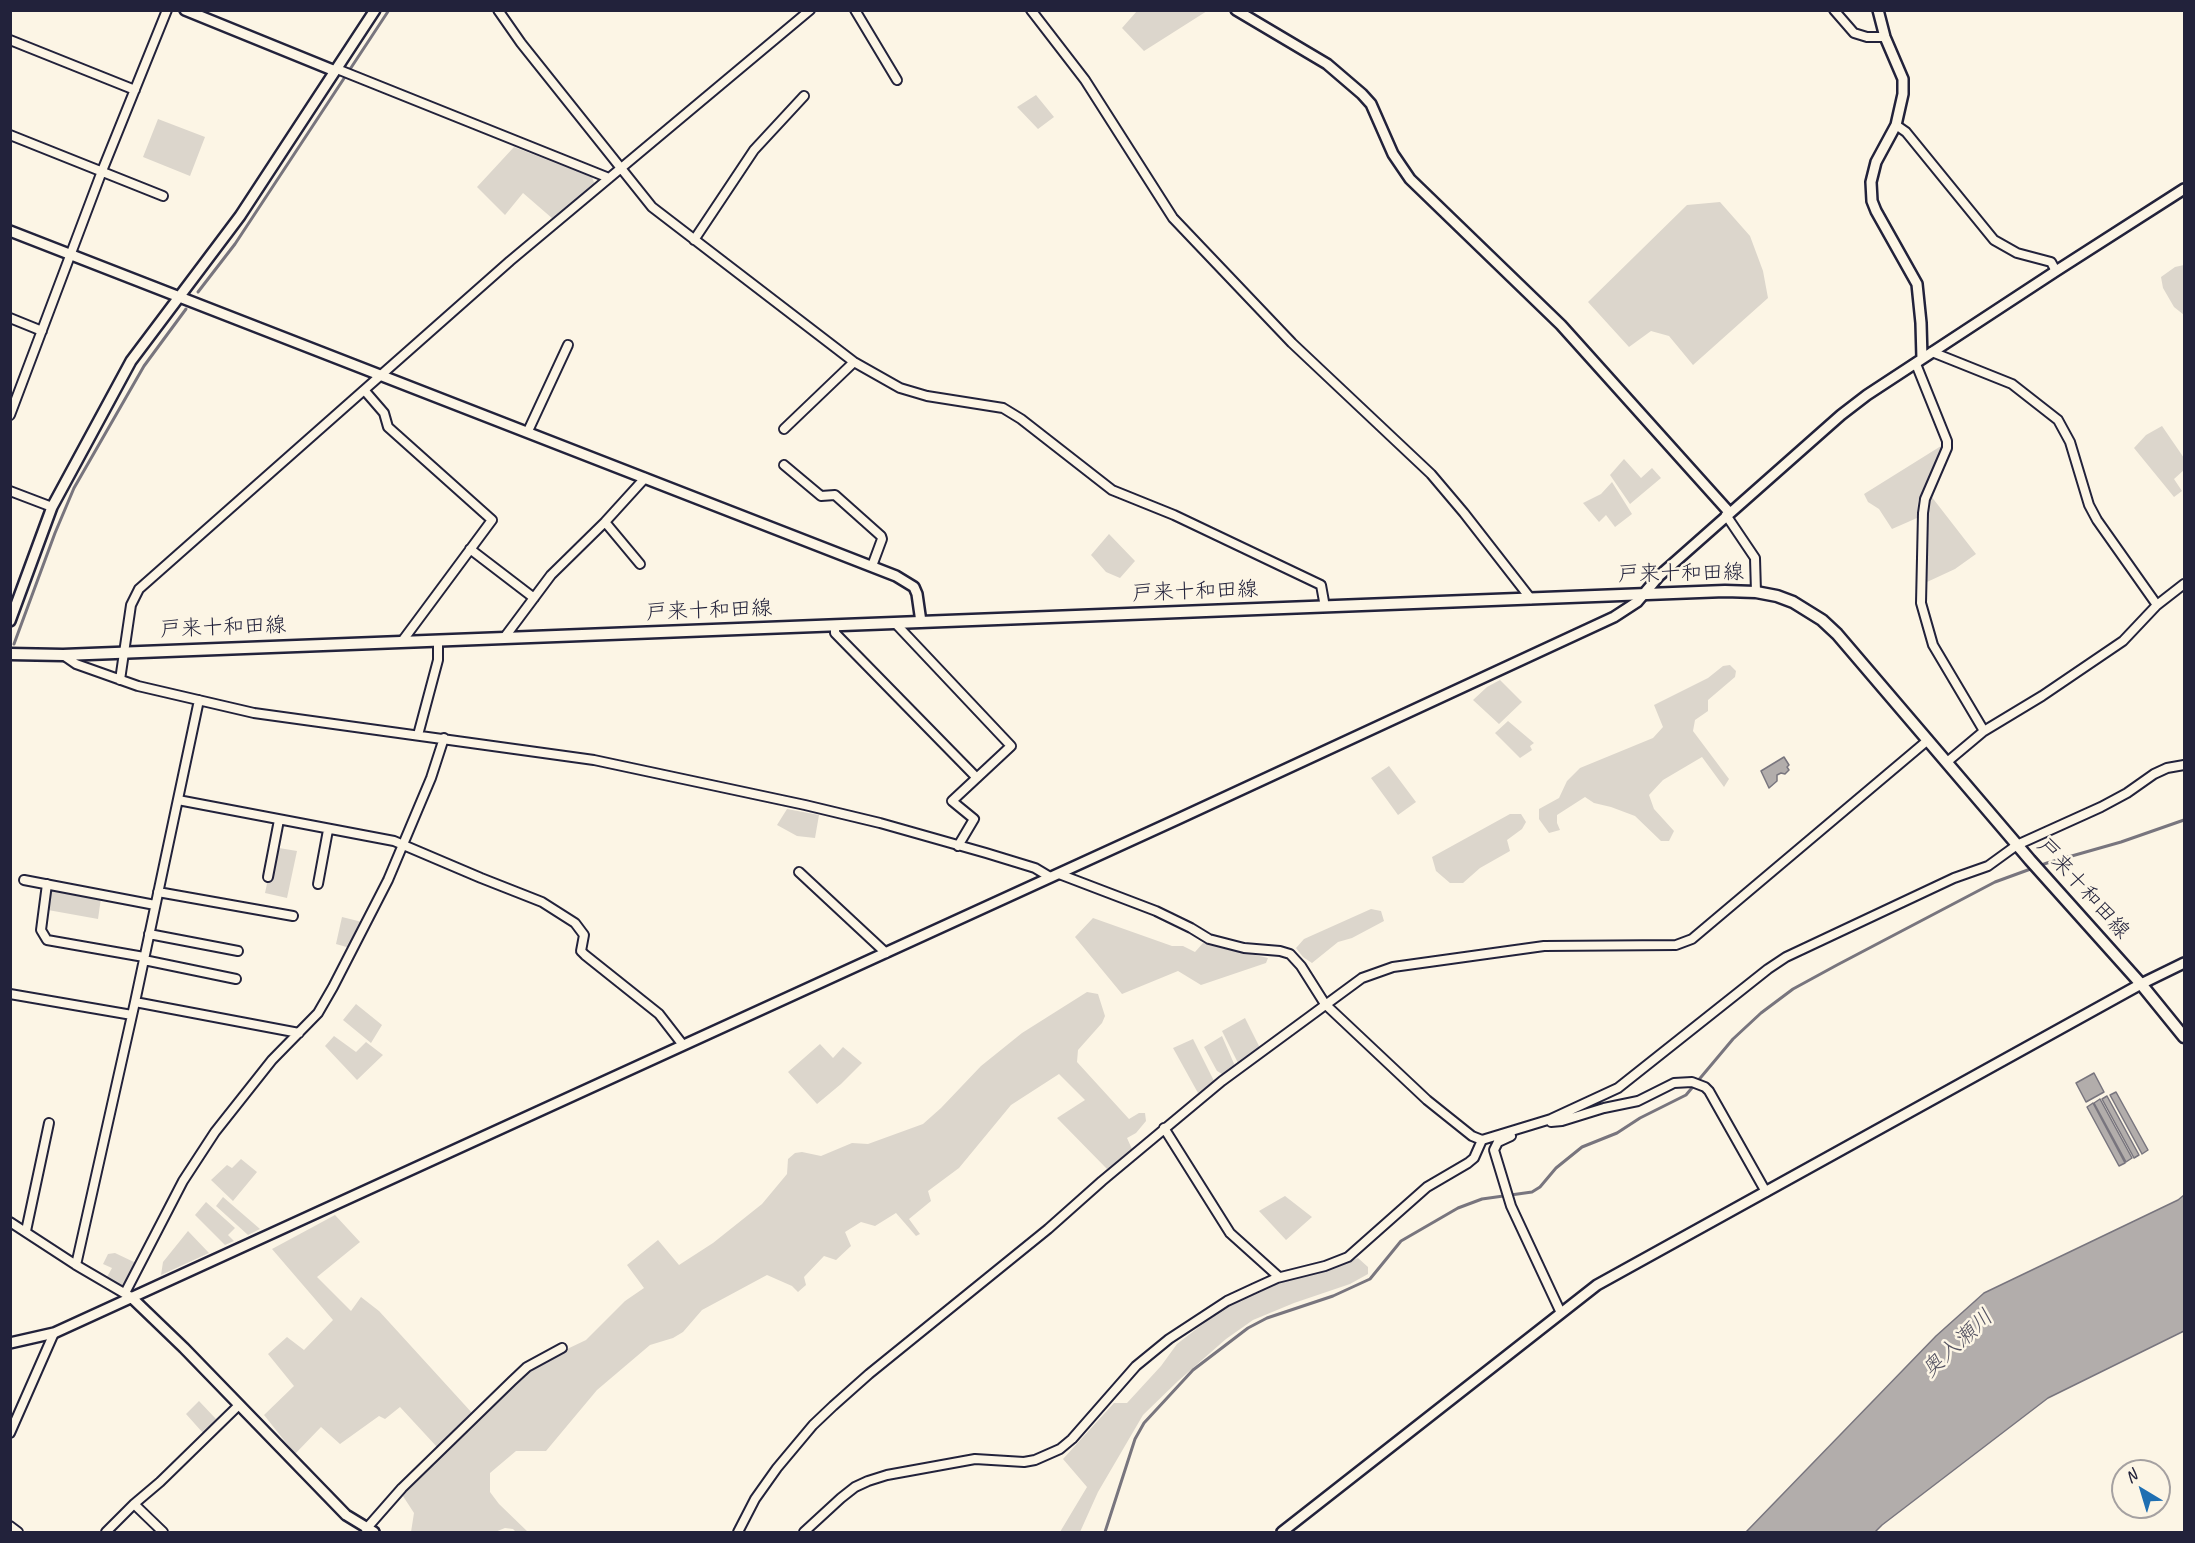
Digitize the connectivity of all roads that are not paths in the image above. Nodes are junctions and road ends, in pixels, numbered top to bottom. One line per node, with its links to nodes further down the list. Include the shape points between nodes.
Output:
1 (167, 10): 15 (street)
2 (185, 10): 13 (street)
3 (375, 10): 13 (street)
4 (498, 10): 19 (street)
5 (810, 10): 19 (street)
6 (855, 10): 14 (street)
7 (1031, 10): 53 (street, via 1085,80 1173,218 1292,343 1431,474)
8 (1236, 10): 44 (street, via 1327,64 1362,94 1410,179 1561,325)
9 (1834, 10): 11 (street, via 1854,33)
10 (1878, 10): 11 (street)
11 (1885, 37): 17 (street, via 1903,79)
12 (10, 40): 15 (street)
13 (342, 72): 21 (street); 28 (street)
14 (897, 80)
15 (135, 90): 20 (street)
16 (804, 96): 25 (street, via 754,150)
17 (1896, 125): 27 (street, via 1906,132 1994,240 2018,253 2051,262); 33 (street, via 1876,162 1872,201 1917,284)
18 (10, 135): 20 (street)
19 (622, 168): 21 (street); 25 (street, via 652,207)
20 (102, 171): 23 (street); 26 (street)
21 (609, 178): 35 (street)
22 (2184, 189): 27 (street)
23 (164, 196)
24 (10, 231): 26 (street)
25 (694, 240): 34 (street)
26 (70, 255): 28 (street); 30 (street)
27 (2056, 271): 32 (street)
28 (180, 296): 35 (street); 43 (street, via 131,361)
29 (10, 318): 30 (street)
30 (42, 331): 37 (street)
31 (568, 345): 39 (street)
32 (1932, 352): 33 (street); 54 (street, via 2012,384 2058,420 2070,442 2097,520)
33 (1919, 361): 44 (street, via 1840,415); 68 (street, via 1947,441 1925,499 1921,603 1933,645)
34 (854, 362): 38 (street); 55 (street, via 900,388 1003,408 1112,490 1321,585)
35 (380, 375): 36 (street); 39 (street)
36 (365, 391): 46 (street, via 384,413 388,427 492,520); 63 (street, via 139,589 131,605)
37 (10, 415)
38 (784, 429)
39 (528, 431): 41 (street)
40 (784, 465): 48 (street, via 821,496 835,495 881,536)
41 (645, 478): 45 (street); 48 (street)
42 (10, 491): 43 (street)
43 (52, 507): 56 (street)
44 (1728, 513): 50 (street, via 1755,558); 51 (street, via 1659,576)
45 (605, 522): 47 (street); 52 (street, via 551,574)
46 (470, 549): 52 (street); 61 (street)
47 (640, 564)
48 (872, 566): 57 (street, via 914,587)
49 (2184, 584): 54 (street)
50 (1756, 592): 51 (main road, 戸来十和田線); 71 (main road, 戸来十和田線, via 1793,602 1822,620)
51 (1645, 594): 53 (main road, 戸来十和田線); 82 (street, via 1614,617)
52 (534, 597): 60 (street)
53 (1532, 599): 55 (main road, 戸来十和田線)
54 (2157, 605): 68 (street, via 2103,656)
55 (1325, 607): 57 (main road, 戸来十和田線)
56 (10, 621)
57 (921, 622): 58 (main road, 戸来十和田線)
58 (894, 623): 59 (main road, 戸来十和田線); 74 (street, via 1011,746)
59 (836, 626): 60 (main road, 戸来十和田線); 74 (street, via 835,633)
60 (504, 638): 62 (main road, 戸来十和田線)
61 (403, 640): 62 (main road, 戸来十和田線); 63 (main road, 戸来十和田線)
62 (438, 640): 69 (street, via 438,660)
63 (123, 652): 65 (main road, 戸来十和田線); 66 (street)
64 (10, 654): 65 (main road, 戸来十和田線)
65 (63, 655): 66 (street, via 76,664)
66 (120, 680): 67 (street)
67 (199, 700): 69 (street, via 254,713); 75 (street)
68 (1984, 732): 72 (street)
69 (418, 735): 70 (street)
70 (444, 738): 78 (street); 80 (street, via 594,760 880,823)
71 (1928, 740): 72 (main road, 戸来十和田線); 99 (street, via 1692,939 1676,945 1544,946 1393,967 1362,978)
72 (1947, 762): 79 (main road, 戸来十和田線)
73 (2184, 765): 79 (street, via 2154,774 2101,807)
74 (976, 778): 80 (street, via 952,801 974,819)
75 (177, 800): 76 (street); 87 (street)
76 (279, 820): 77 (street); 83 (street)
77 (328, 830): 78 (street); 86 (street)
78 (404, 845): 101 (street, via 333,987 318,1013); 103 (street, via 542,902 575,923 584,935 585,955 659,1014)
79 (2018, 845): 96 (main road, 戸来十和田線); 104 (street, via 1988,866 1954,878 1786,957 1618,1088)
80 (957, 846): 82 (street)
81 (799, 872): 92 (street)
82 (1055, 876): 92 (street); 99 (street, via 1156,911 1209,939 1290,954)
83 (268, 877)
84 (24, 880): 85 (street)
85 (46, 884): 88 (street); 93 (street, via 40,930 47,940)
86 (318, 884)
87 (158, 892): 88 (street); 89 (street)
88 (155, 905): 90 (street)
89 (294, 916)
90 (149, 934): 91 (street); 93 (street)
91 (238, 951)
92 (886, 953): 103 (street)
93 (144, 958): 95 (street); 98 (street)
94 (2184, 963): 96 (street)
95 (236, 979)
96 (2141, 984): 102 (main road, 戸来十和田線); 109 (street)
97 (10, 994): 100 (street)
98 (135, 1002): 100 (street); 101 (street)
99 (1325, 1004): 106 (street); 108 (street, via 1427,1100)
100 (132, 1015): 112 (street)
101 (299, 1033): 114 (street, via 272,1060 215,1132 183,1181)
102 (2184, 1037)
103 (683, 1045): 114 (street)
104 (1547, 1121): 107 (street); 109 (street, via 1638,1101 1674,1083 1705,1087)
105 (49, 1123): 111 (street)
106 (1164, 1128): 113 (street, via 1230,1233); 127 (street, via 813,1425 755,1499)
107 (1518, 1130): 108 (street); 115 (street, via 1495,1146 1508,1194)
108 (1482, 1140): 113 (street, via 1474,1158 1427,1187 1348,1257)
109 (1766, 1192): 115 (street, via 1597,1285)
110 (10, 1222): 111 (street)
111 (26, 1231): 112 (street)
112 (76, 1265): 114 (street)
113 (1279, 1277): 128 (street, via 1227,1301 1148,1355 1059,1449 1024,1462 975,1459 868,1481 855,1487)
114 (128, 1295): 116 (street); 119 (street)
115 (1561, 1313): 129 (street)
116 (54, 1333): 117 (street); 120 (street)
117 (10, 1343)
118 (562, 1348): 123 (street, via 512,1381 402,1488)
119 (239, 1405): 121 (street); 123 (street, via 346,1515)
120 (10, 1433)
121 (134, 1503): 125 (street); 126 (street)
122 (10, 1526): 124 (street)
123 (370, 1531)
124 (18, 1533)
125 (106, 1533)
126 (163, 1533)
127 (738, 1533)
128 (804, 1533)
129 (1282, 1533)

